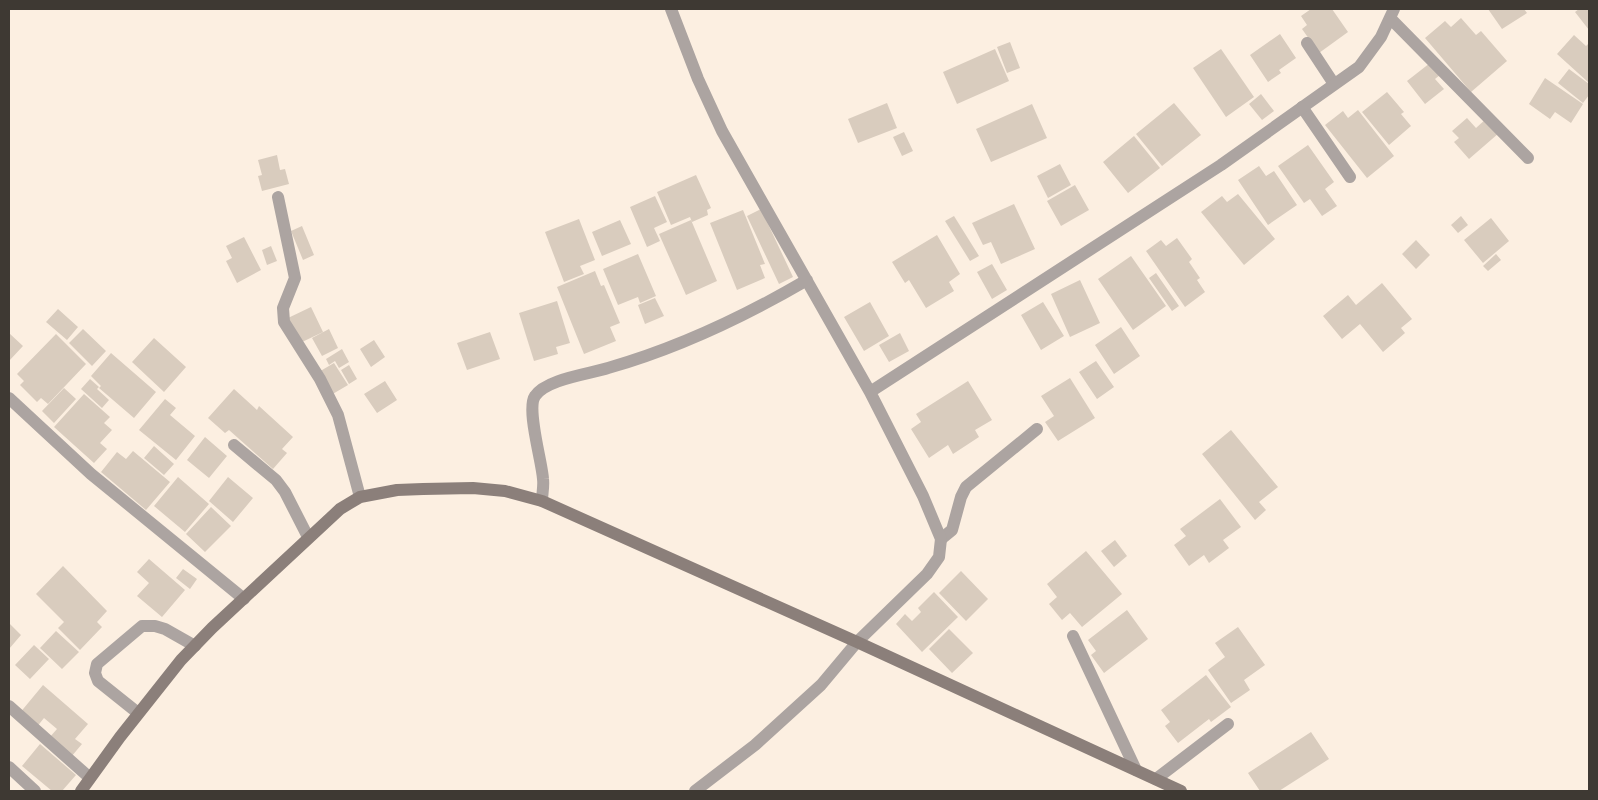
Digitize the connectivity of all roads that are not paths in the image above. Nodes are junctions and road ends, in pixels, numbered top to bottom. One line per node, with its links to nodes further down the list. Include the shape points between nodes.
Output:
1 (671, 9): 9 (street, via 722,131)
2 (1392, 14): 4 (street, via 1373,50 1359,67); 6 (street)
3 (1307, 44): 4 (street)
4 (1334, 84): 5 (street)
5 (1302, 107): 7 (street); 10 (street, via 1221,165)
6 (1528, 158)
7 (1350, 177)
8 (278, 197): 14 (street, via 295,278 283,308 284,322 320,379 338,415)
9 (807, 280): 10 (street); 15 (street, via 689,338 611,368 542,388 534,397 533,412 543,480)
10 (870, 392): 17 (street)
11 (9, 398): 18 (street, via 91,474)
12 (1038, 429): 17 (street, via 966,487 952,530)
13 (234, 445): 16 (street, via 276,480)
14 (360, 497): 15 (street, via 397,490 473,488 505,491); 16 (street, via 340,509)
15 (542, 501): 20 (street)
16 (308, 538): 18 (street)
17 (941, 539): 20 (street, via 939,556 927,574)
18 (244, 599): 21 (street)
19 (1073, 636): 26 (street)
20 (857, 642): 26 (street); 31 (street, via 814,691 755,745)
21 (195, 646): 23 (street); 23 (street, via 165,629 142,626 97,664 95,674 98,681)
22 (9, 706): 27 (street)
23 (138, 713): 27 (street)
24 (1228, 724): 28 (street)
25 (9, 767): 29 (street)
26 (1136, 770): 28 (street)
27 (90, 778): 30 (street)
28 (1156, 779): 32 (street)
29 (34, 791)
30 (80, 791)
31 (695, 791)
32 (1182, 791)

